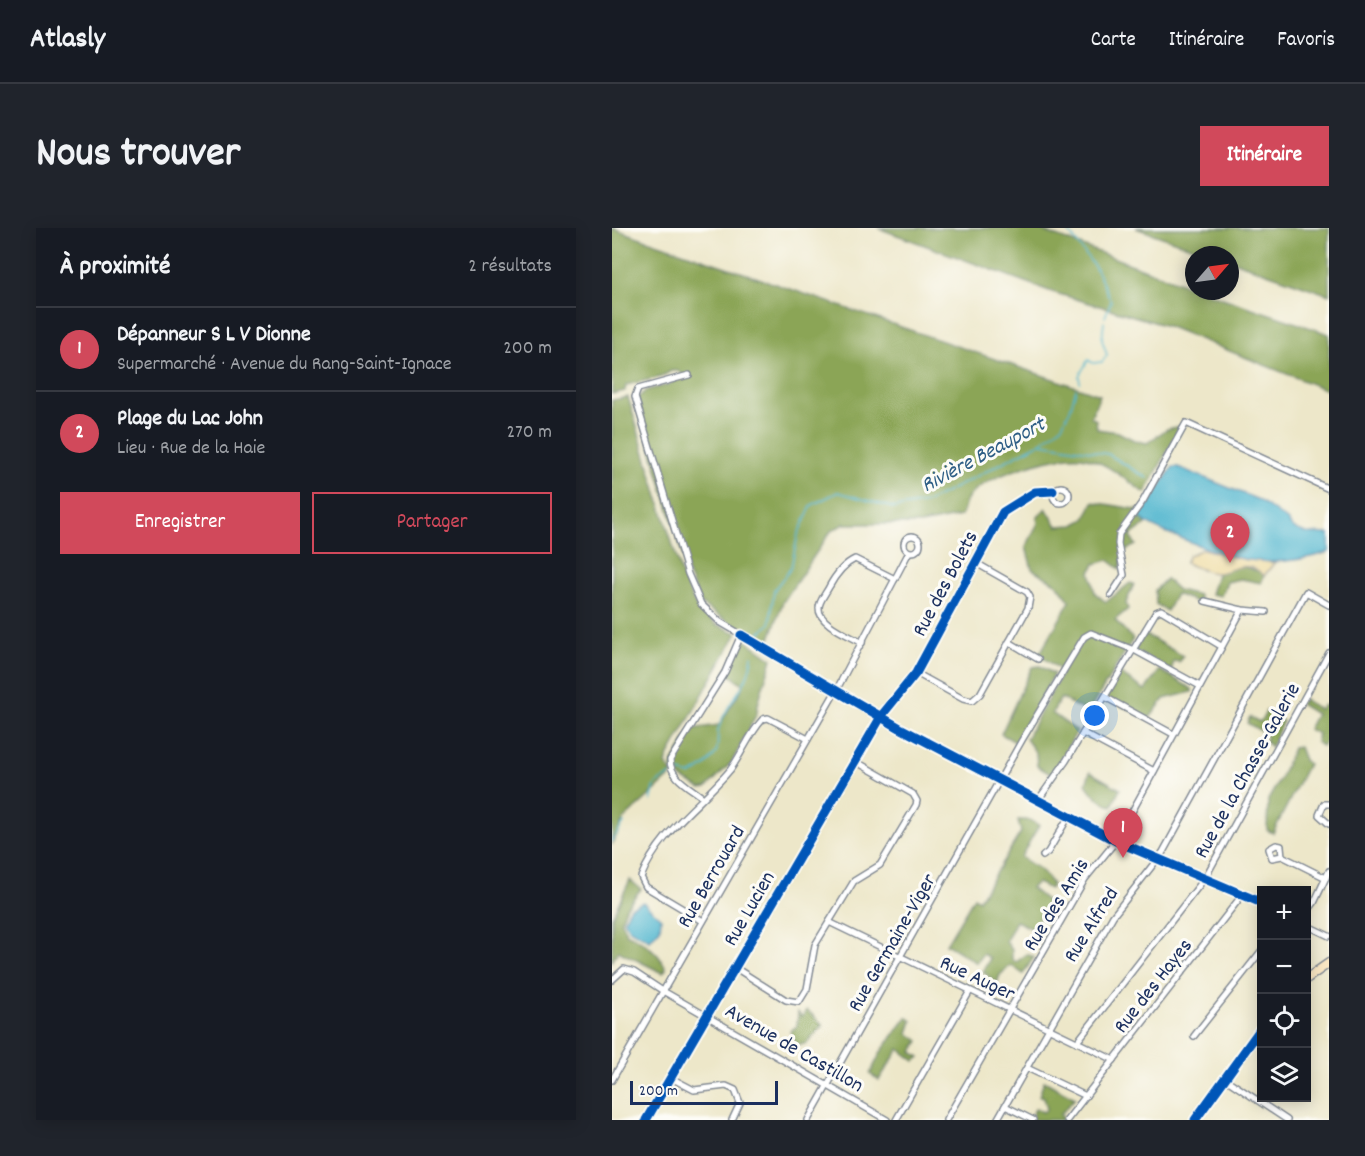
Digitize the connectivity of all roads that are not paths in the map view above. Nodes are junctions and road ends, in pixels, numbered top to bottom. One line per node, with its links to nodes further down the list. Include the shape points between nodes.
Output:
1 (689, 375): 12 (street, via 638,389 635,397 701,604)
2 (1329, 489): 7 (street, via 1186,423 1143,501 1119,534 1124,575)
3 (1053, 491): 5 (street, Rue des Bolets, via 1035,492 1003,512)
4 (909, 552): 6 (street, Rue Berrouard)
5 (976, 563): 13 (street, via 1023,589 1030,597); 19 (street, Rue des Bolets)
6 (896, 579): 14 (street, Rue Berrouard); 14 (street, via 855,559 847,562 819,606 826,621)
7 (1111, 595)
8 (1204, 601): 10 (street)
9 (1329, 605): 38 (street, Rue Alfred, via 1306,592)
10 (1242, 610): 11 (street); 15 (street, Rue des Amis)
11 (1266, 612)
12 (741, 635): 21 (street); 30 (street, via 725,672 670,760 676,776)
13 (1009, 642): 18 (street); 19 (street, via 980,694 972,701)
14 (862, 643): 21 (street, Rue Berrouard)
15 (1221, 646): 16 (street, via 1158,610); 20 (street, Rue des Amis)
16 (1134, 650): 20 (street); 22 (street); 29 (street, Rue Germaine-Viger, via 1091,633 1084,637)
17 (1329, 653): 40 (street, Rue de la Chasse-Galerie)
18 (1038, 659)
19 (916, 673): 23 (street, Rue des Bolets)
20 (1200, 686): 25 (street, Rue des Amis)
21 (837, 689): 23 (street); 26 (street, Rue Berrouard)
22 (1105, 697): 24 (street); 25 (street)
23 (882, 715): 27 (street, Rue Lucien); 29 (street)
24 (1083, 734): 28 (street); 31 (street)
25 (1173, 734): 28 (street, Rue des Amis)
26 (808, 739): 30 (street, via 763,719 730,769); 45 (street, Rue Berrouard)
27 (855, 761): 46 (street, via 909,791 917,801 885,859 854,881); 52 (street, Rue Lucien)
28 (1154, 771): 35 (street, Rue des Amis)
29 (1002, 780): 31 (street); 50 (street, Rue Germaine-Viger)
30 (702, 797): 45 (street, via 672,826 646,864 641,881)
31 (1039, 799): 33 (street)
32 (1329, 804): 34 (street, via 1324,804 1319,815)
33 (1069, 816): 35 (street); 36 (street)
34 (1329, 824)
35 (1116, 841): 38 (street); 57 (street, Rue des Amis, via 1085,879)
36 (1043, 856)
37 (1282, 856): 41 (street)
38 (1158, 859): 40 (street); 59 (street, Rue Alfred, via 1113,916)
39 (1329, 871): 41 (street)
40 (1205, 878): 42 (street); 62 (street, Rue de la Chasse-Galerie)
41 (1326, 878): 44 (street)
42 (1243, 894): 43 (street); 63 (street, Rue des Hayes)
43 (1257, 901)
44 (1311, 907)
45 (703, 921): 55 (street, Rue Berrouard)
46 (829, 922): 50 (street, Rue Auger); 52 (street, via 815,945 807,989 799,1002 786,1000)
47 (1311, 927): 48 (street)
48 (1329, 936)
49 (1257, 956): 61 (street)
50 (901, 958): 56 (street, Rue Auger); 68 (street, Rue Germaine-Viger)
51 (1329, 963): 53 (street)
52 (734, 968): 58 (street, Rue Lucien)
53 (1311, 976)
54 (612, 980): 55 (street, Avenue de Castillon, via 624,969)
55 (663, 991): 58 (street, Avenue de Castillon); 67 (street, Rue Berrouard)
56 (970, 991): 57 (street, Rue Auger); 75 (street)
57 (1010, 1010): 59 (street, Rue Auger); 76 (street, Rue des Amis)
58 (707, 1016): 65 (street, Rue Lucien); 68 (street, Avenue de Castillon)
59 (1050, 1029): 62 (street, Rue Auger); 64 (street, Rue Alfred)
60 (1257, 1034): 66 (street)
61 (1194, 1036)
62 (1077, 1042): 63 (street, Rue Auger)
63 (1114, 1060): 69 (street, Rue des Hayes)
64 (1027, 1068): 69 (street); 70 (street, Rue Alfred)
65 (671, 1078): 71 (street, Rue Lucien); 72 (street, via 694,1090 726,1086 735,1090 740,1103)
66 (1224, 1078): 80 (street); 81 (street)
67 (612, 1080)
68 (828, 1085): 73 (street, Rue Germaine-Viger); 74 (street, Avenue de Castillon)
69 (1086, 1096): 79 (street, Rue des Hayes)
70 (1005, 1106): 77 (street, Rue Alfred); 78 (street)
71 (646, 1120)
72 (732, 1120)
73 (808, 1120)
74 (887, 1120)
75 (896, 1120)
76 (946, 1120)
77 (997, 1120)
78 (1033, 1120)
79 (1067, 1120)
80 (1195, 1120)
81 (1287, 1120)

